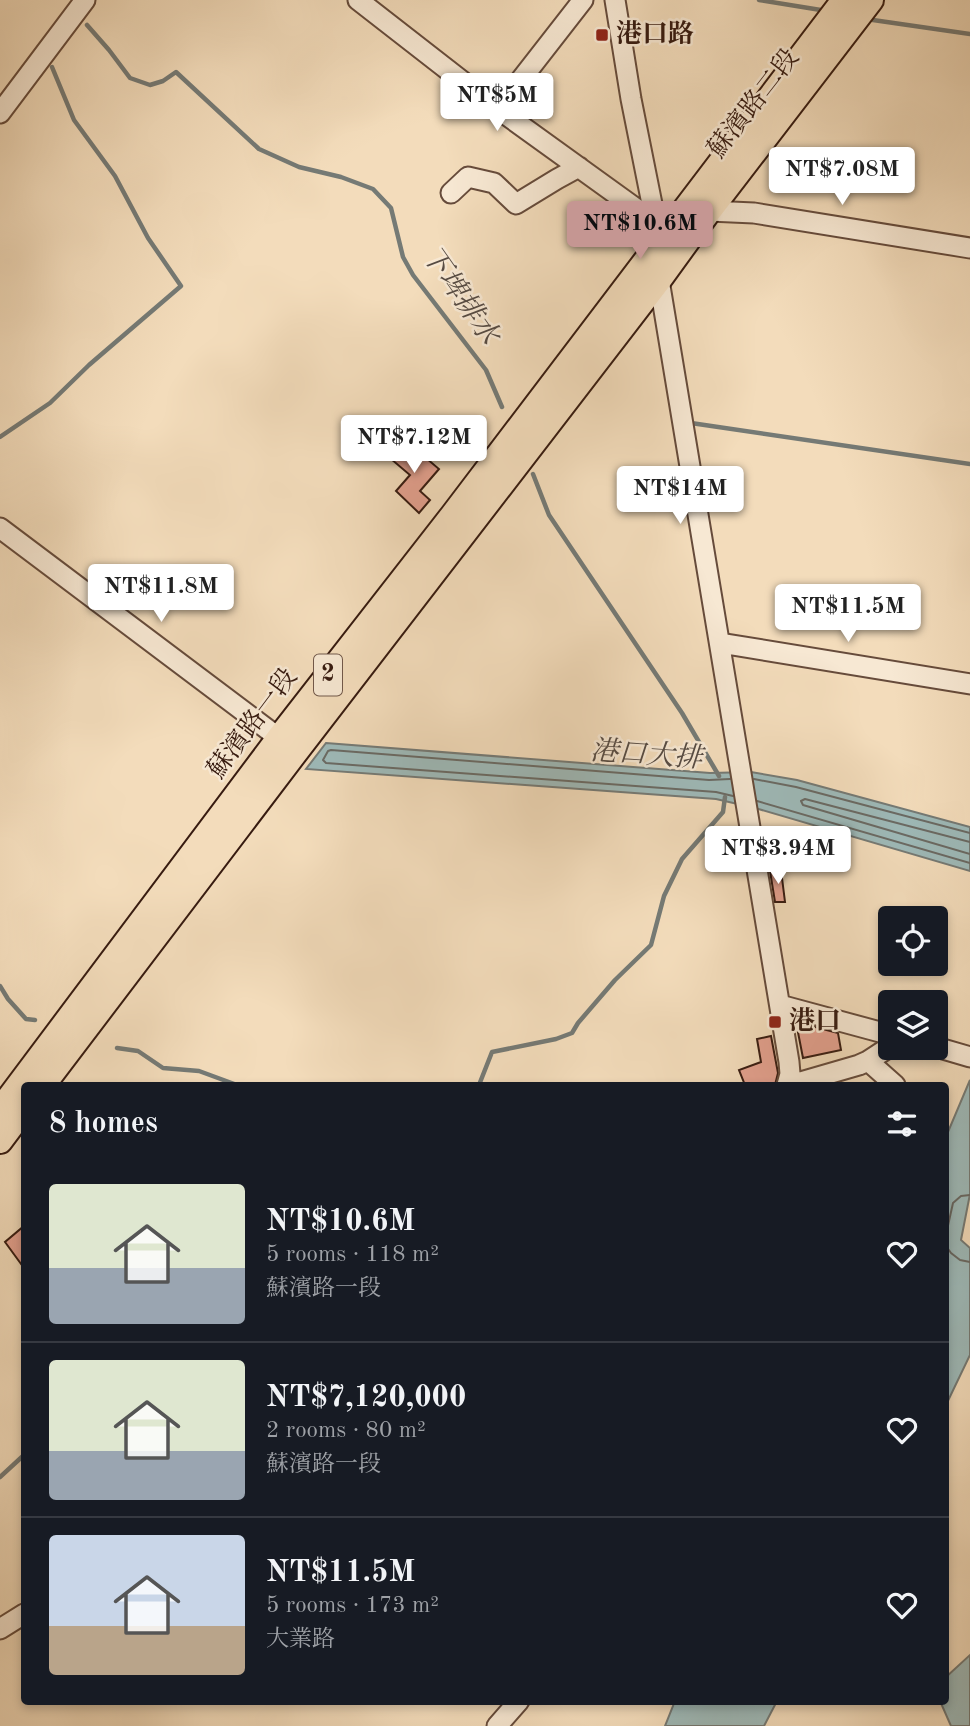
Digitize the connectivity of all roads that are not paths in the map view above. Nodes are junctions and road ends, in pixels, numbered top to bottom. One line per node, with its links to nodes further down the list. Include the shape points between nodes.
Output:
1 (85, 0): 8 (street)
2 (358, 0): 7 (street)
3 (583, 0): 7 (street)
4 (615, 0): 12 (street)
5 (844, 0): 12 (main road, 蘇濱路二段 / 2)
6 (871, 0): 11 (main road, 蘇濱路二段 / 2)
7 (498, 108): 9 (street)
8 (0, 113)
9 (579, 167): 10 (street, via 516,204 494,183 468,177); 12 (street, via 645,215)
10 (451, 193)
11 (709, 211): 13 (street, via 754,213); 14 (main road, 蘇濱路二段 / 2)
12 (660, 244): 14 (street); 15 (main road, 蘇濱路一段 / 2, via 557,377)
13 (970, 248)
14 (660, 279): 15 (main road, 蘇濱路一段 / 2); 17 (street)
15 (461, 522): 19 (main road, 蘇濱路一段 / 2)
16 (0, 528): 19 (street)
17 (720, 643): 18 (street); 20 (street)
18 (970, 684)
19 (287, 745): 26 (main road, 蘇濱路一段 / 2); 27 (main road, 蘇濱路一段 / 2)
20 (780, 1005): 21 (street); 28 (street)
21 (878, 1031)
22 (948, 1051): 24 (street)
23 (878, 1054): 25 (street)
24 (970, 1057)
25 (868, 1061): 29 (street); 30 (street)
26 (22, 1082)
27 (45, 1082)
28 (788, 1082)
29 (811, 1082)
30 (892, 1082)
31 (21, 1083): 32 (main road, 蘇濱路一段 / 2)
32 (0, 1110)
33 (21, 1113): 34 (main road)
34 (0, 1142)
35 (21, 1616): 36 (street)
36 (0, 1629)
37 (515, 1705): 38 (street)
38 (496, 1726)

